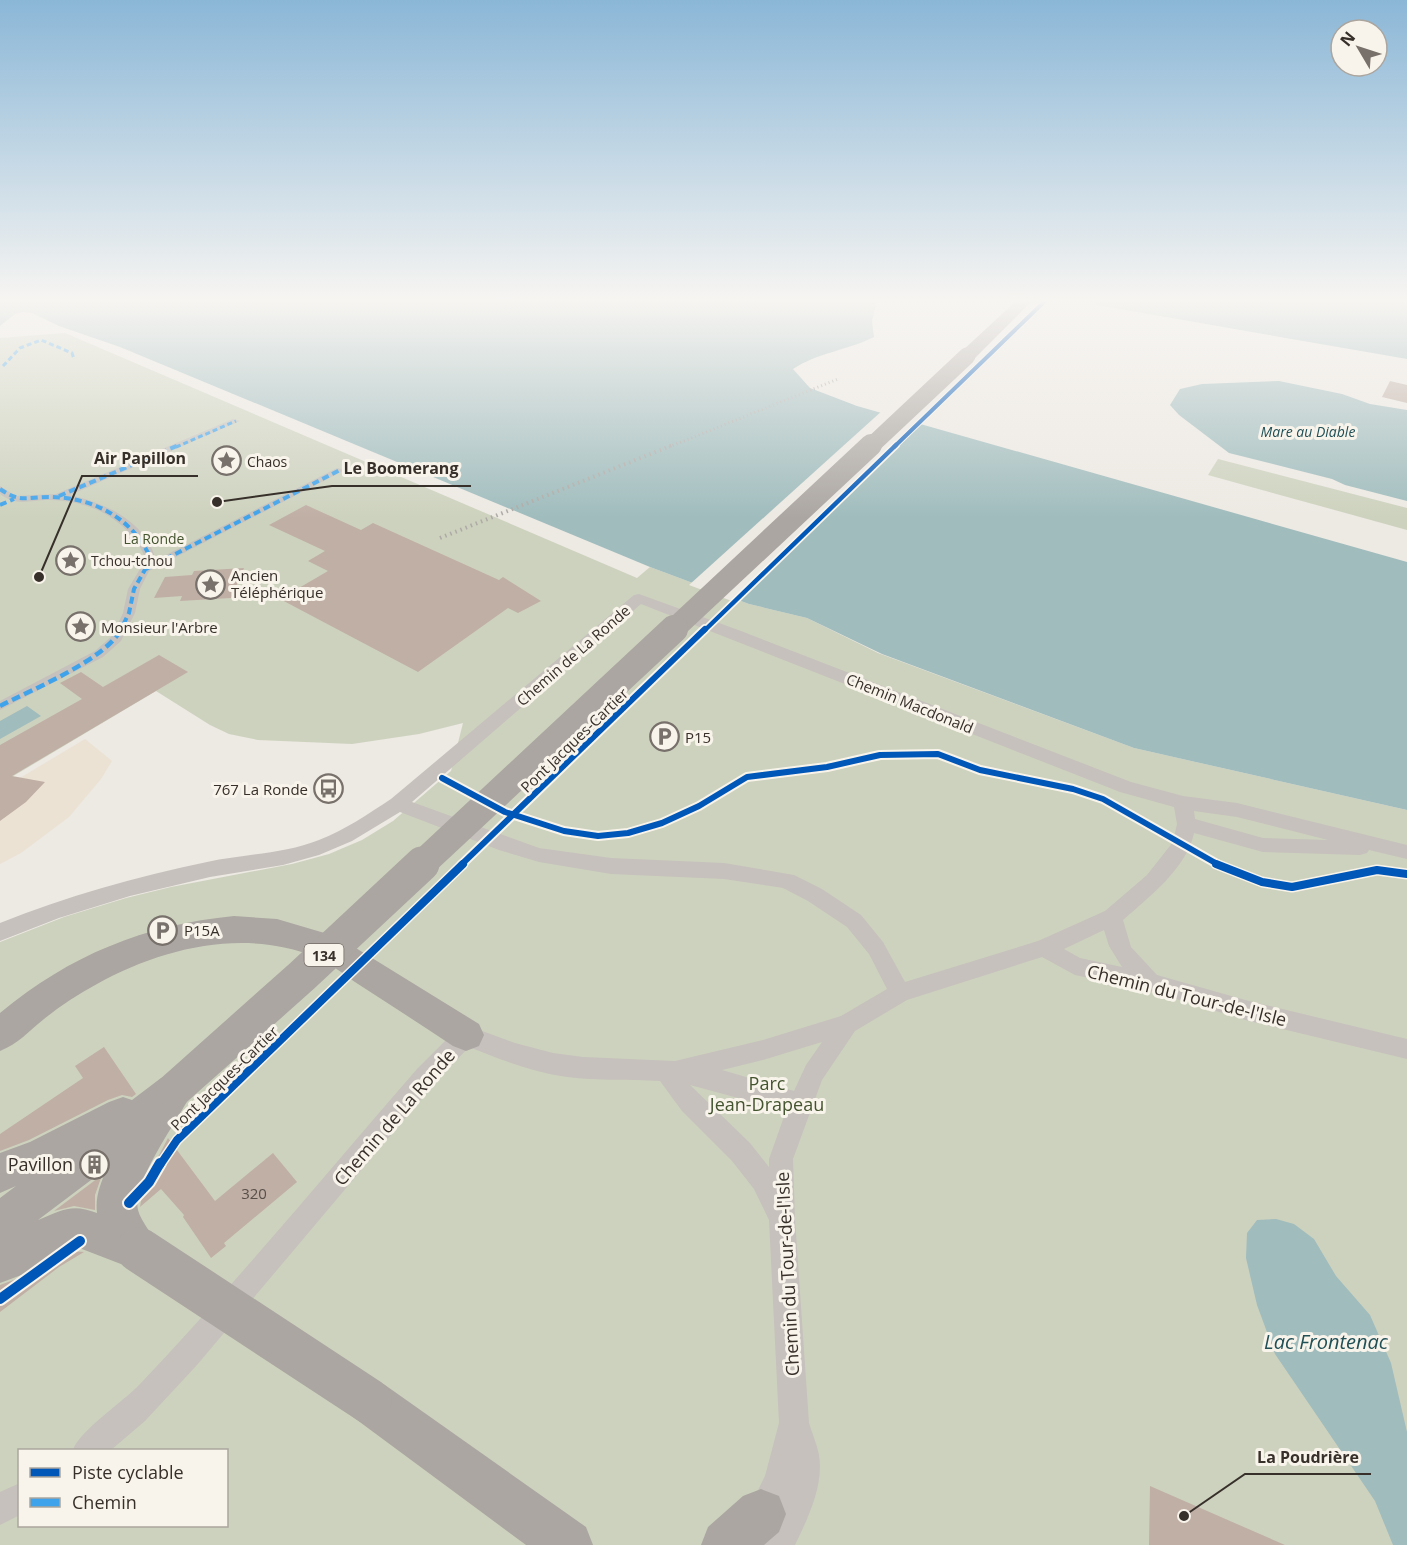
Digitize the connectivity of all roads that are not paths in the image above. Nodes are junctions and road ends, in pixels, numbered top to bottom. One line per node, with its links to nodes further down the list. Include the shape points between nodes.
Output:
1 (948, 373): 27 (main road, Pont Jacques-Cartier / 134, bridge, via 302,976)
2 (236, 421): 5 (street)
3 (340, 470): 8 (street)
4 (0, 489): 6 (street)
5 (58, 497): 6 (street); 8 (street, via 76,499 130,525 148,548 151,559)
6 (14, 499): 7 (street)
7 (0, 505)
8 (146, 569): 10 (street, via 134,589 129,613 117,638 99,654)
9 (639, 598): 11 (street, Chemin Macdonald, via 1084,772); 12 (street, Chemin de La Ronde)
10 (0, 706)
11 (1183, 803): 13 (street, Chemin Macdonald); 14 (street)
12 (398, 804): 18 (street, Chemin de La Ronde, via 326,845 128,887); 21 (street, via 539,855 611,866 787,880 854,921 876,948)
13 (1275, 819): 15 (street); 16 (street, Chemin Macdonald)
14 (1186, 824): 15 (street, Chemin Macdonald, via 1254,843); 17 (street, via 1182,844 1159,874)
15 (1281, 846): 16 (street, Chemin Macdonald)
16 (1402, 851)
17 (1112, 917): 19 (street); 20 (street, via 1123,954)
18 (0, 932)
19 (1044, 948): 20 (street, Chemin du Tour-de-l'Isle, via 1074,966); 21 (street, Chemin du Tour-de-l'Isle)
20 (1153, 983): 25 (street, Chemin du Tour-de-l'Isle)
21 (900, 993): 22 (street, Chemin du Tour-de-l'Isle)
22 (847, 1024): 26 (street, via 763,1050); 28 (street, Chemin du Tour-de-l'Isle, via 814,1073)
23 (0, 1035): 24 (main road, via 68,983 127,952 180,937 260,930 321,944)
24 (466, 1035): 26 (street, via 503,1051 568,1066); 34 (street, Chemin de La Ronde, via 425,1077 188,1355 135,1411)
25 (1407, 1049)
26 (666, 1071): 28 (street, via 703,1076); 30 (street, via 690,1103 741,1152 763,1180)
27 (174, 1090): 29 (main road); 31 (main road, Pont Jacques-Cartier / 134); 32 (main road, via 117,1195 117,1213)
28 (800, 1104): 30 (street, Chemin du Tour-de-l'Isle, via 782,1159)
29 (0, 1173)
30 (782, 1219): 37 (street, Chemin du Tour-de-l'Isle, via 794,1423 804,1457 791,1524)
31 (0, 1223)
32 (139, 1250): 33 (main road, via 82,1228 70,1228); 38 (main road, bridge, via 369,1401)
33 (0, 1262)
34 (89, 1449)
35 (18, 1499): 36 (street)
36 (0, 1509)
37 (753, 1537)
38 (568, 1545)

